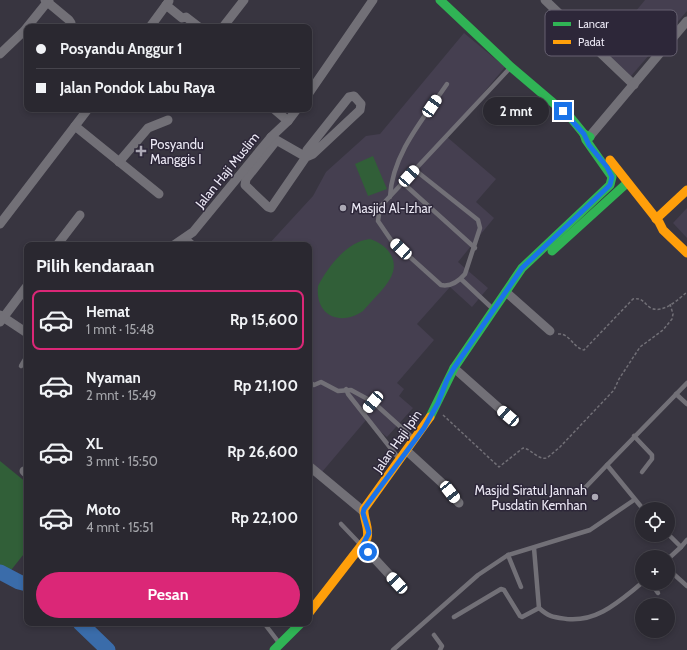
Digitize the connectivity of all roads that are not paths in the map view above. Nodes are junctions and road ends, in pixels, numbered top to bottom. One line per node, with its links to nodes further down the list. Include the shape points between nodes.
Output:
1 (244, 0): 13 (street)
2 (373, 0): 22 (street)
3 (545, 0): 7 (street)
4 (47, 1): 9 (street); 10 (street, via 69,20)
5 (168, 2): 11 (street); 12 (street, via 182,18 186,17)
6 (445, 2): 19 (street)
7 (556, 10)
8 (687, 21): 15 (street)
9 (29, 24)
10 (70, 24)
11 (152, 24)
12 (195, 24)
13 (225, 24)
14 (24, 31): 16 (street)
15 (677, 33)
16 (0, 54)
17 (604, 56): 21 (street)
18 (658, 56): 21 (street)
19 (511, 67): 29 (street, via 547,96); 33 (lane)
20 (447, 84): 38 (lane, via 409,139 390,181)
21 (634, 85): 29 (street)
22 (312, 87)
23 (86, 112): 28 (street)
24 (278, 112): 27 (street)
25 (295, 112): 27 (street, Jalan Haji Muslim)
26 (168, 120): 32 (street, via 148,128)
27 (288, 121): 30 (street, Jalan Haji Muslim)
28 (75, 126): 32 (street); 41 (street)
29 (587, 135): 35 (street); 42 (street, Jalan Haji Ipin, via 586,140 612,177 610,185)
30 (273, 139): 31 (street); 31 (street, via 245,182 246,188 268,207 274,205); 44 (street, Jalan Haji Muslim)
31 (306, 157): 31 (street, via 307,150 349,97 354,96 360,100 360,110 313,154)
32 (119, 162): 37 (street)
33 (415, 170): 34 (lane); 49 (lane, via 478,220 480,228)
34 (403, 182): 38 (lane); 49 (lane)
35 (627, 183): 40 (street); 42 (street, Jalan Haji Ipin)
36 (687, 190): 40 (street)
37 (159, 194)
38 (390, 197): 51 (lane, via 380,207 378,221 391,240 441,285 447,286)
39 (80, 215): 45 (street)
40 (661, 222): 43 (street, via 663,230)
41 (0, 224)
42 (576, 224): 53 (street, Jalan Haji Ipin, via 528,273 515,280)
43 (674, 236): 48 (street); 50 (street)
44 (186, 237): 46 (street, Jalan Haji Muslim); 47 (lane)
45 (60, 242)
46 (178, 242)
47 (192, 242)
48 (687, 244)
49 (475, 248): 51 (lane)
50 (687, 253)
51 (460, 279): 54 (lane)
52 (24, 290): 55 (street)
53 (506, 292): 54 (street, Jalan Haji Ipin); 57 (street)
54 (493, 309): 60 (street, Jalan Haji Ipin)
55 (1, 318): 56 (street)
56 (24, 331)
57 (550, 331)
58 (24, 361): 59 (lane)
59 (21, 366)
60 (454, 368): 68 (street); 70 (street, Jalan Haji Ipin)
61 (687, 383): 64 (lane)
62 (312, 384): 63 (lane, via 322,382 338,390)
63 (346, 389): 65 (lane); 67 (lane)
64 (676, 394): 66 (lane); 69 (lane)
65 (373, 402): 67 (lane); 70 (lane)
66 (687, 404)
67 (364, 413): 72 (lane)
68 (508, 416)
69 (634, 436): 73 (lane); 75 (lane, via 652,455 652,459)
70 (416, 440): 71 (street, Jalan Haji Ipin)
71 (407, 451): 72 (street, Jalan Haji Ipin); 78 (street, via 442,482)
72 (400, 460): 79 (street, Jalan Haji Ipin)
73 (607, 465): 76 (lane); 77 (lane)
74 (312, 468): 79 (street)
75 (642, 472)
76 (582, 490)
77 (634, 500): 85 (lane, via 590,530)
78 (460, 503)
79 (363, 511): 83 (street, via 369,533)
80 (341, 524): 83 (lane)
81 (687, 540): 84 (lane)
82 (675, 541): 84 (lane)
83 (362, 546): 89 (street); 96 (street)
84 (681, 547): 86 (lane)
85 (534, 548): 87 (lane); 95 (lane)
86 (675, 553)
87 (508, 555): 91 (lane); 102 (lane, via 478,575)
88 (675, 575): 90 (lane)
89 (397, 583)
90 (687, 586)
91 (521, 587)
92 (635, 589): 95 (lane, via 612,607 590,618 580,620 548,617)
93 (656, 590): 94 (lane)
94 (658, 593)
95 (539, 608): 97 (lane, via 520,616 501,588)
96 (312, 609)
97 (454, 617)
98 (266, 626): 101 (lane)
99 (298, 626): 101 (street)
100 (434, 635): 103 (lane, via 442,646)
101 (278, 647)
102 (393, 650)
103 (440, 650)

